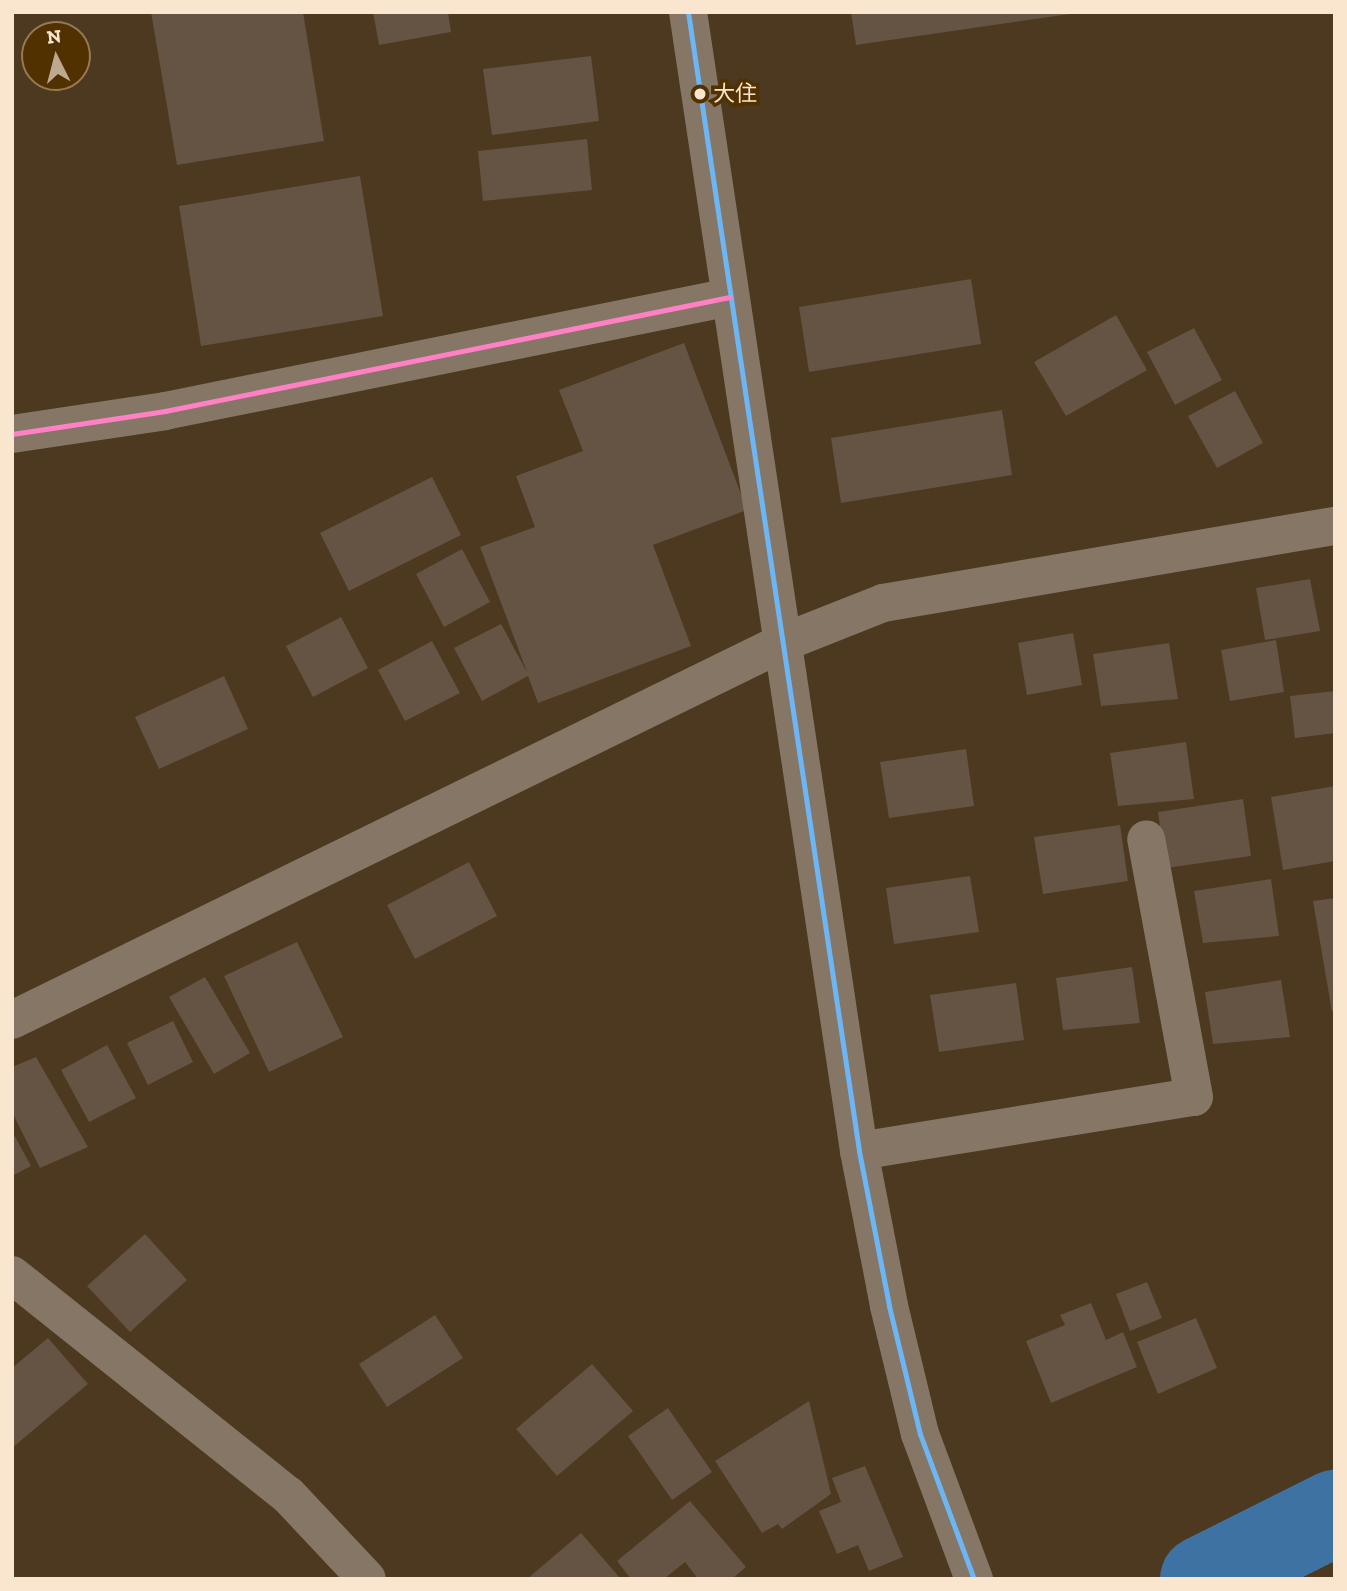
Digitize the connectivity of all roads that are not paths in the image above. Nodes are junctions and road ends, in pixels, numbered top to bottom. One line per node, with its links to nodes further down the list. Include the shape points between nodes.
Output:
1 (688, 12): 2 (street)
2 (730, 297): 3 (street, via 165,411); 5 (street)
3 (12, 434)
4 (1335, 526): 5 (street, via 883,603)
5 (782, 643): 7 (street); 8 (street)
6 (1146, 839): 8 (street, via 1194,1097)
7 (12, 1020)
8 (859, 1151): 11 (street, via 889,1307 920,1434)
9 (12, 1275): 10 (street, via 288,1494)
10 (367, 1579)
11 (974, 1579)

